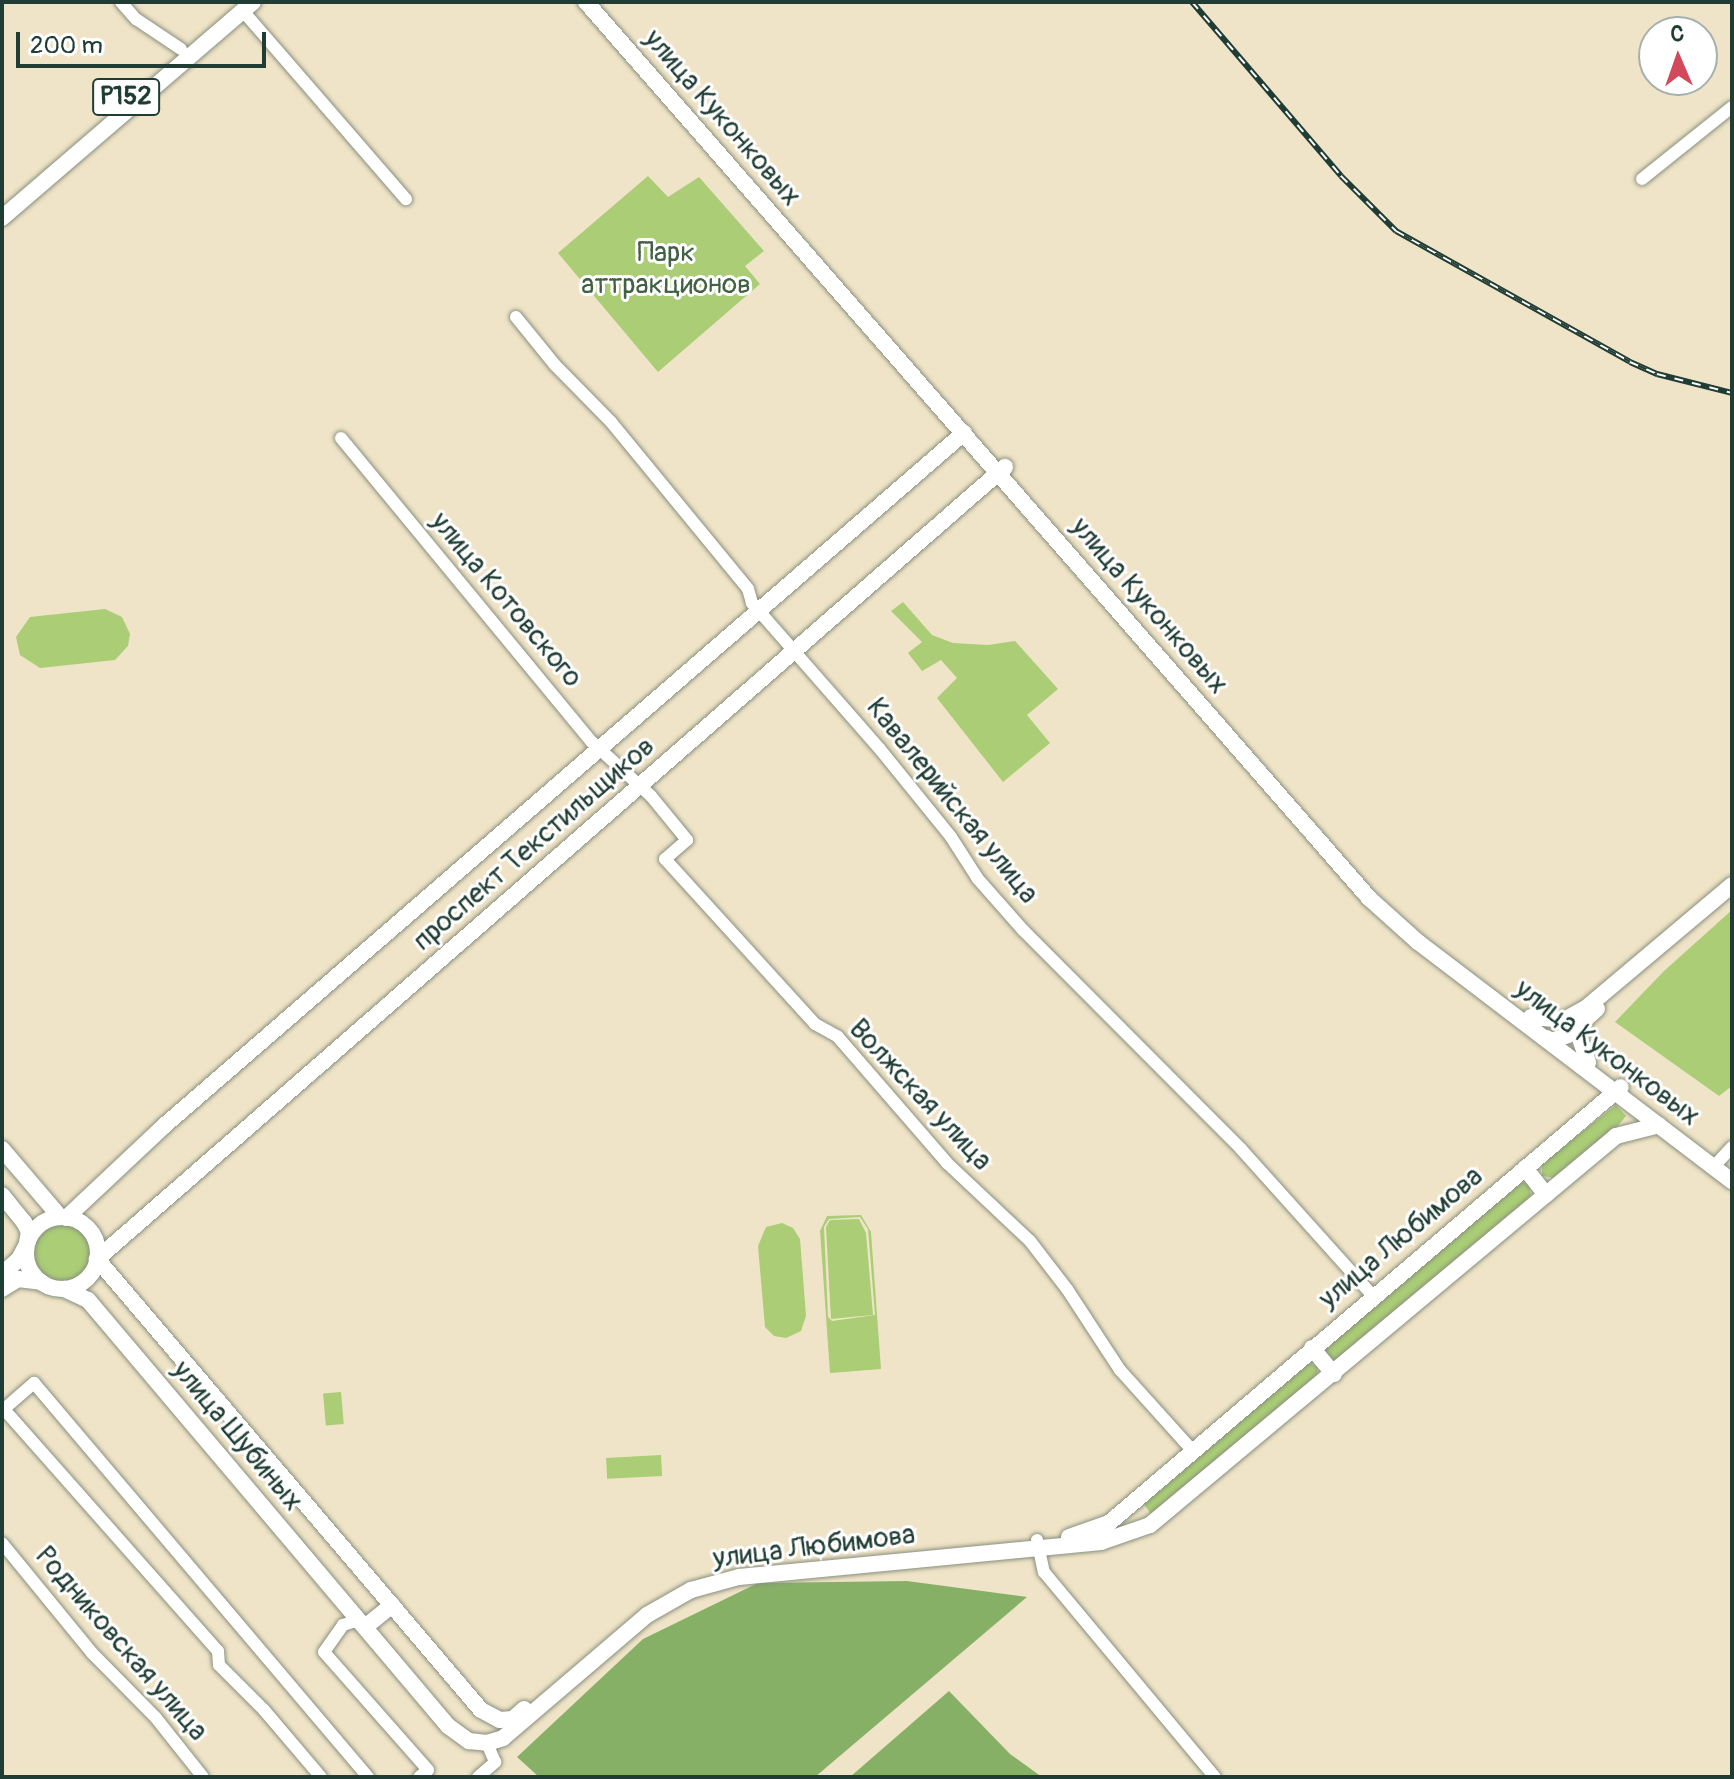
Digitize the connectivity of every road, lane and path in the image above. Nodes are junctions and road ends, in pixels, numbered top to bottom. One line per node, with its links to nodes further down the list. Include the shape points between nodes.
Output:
1 (121, 2): 6 (street)
2 (586, 2): 5 (main road, улица Куконковых)
3 (597, 2): 5 (main road, улица Куконковых)
4 (242, 5): 6 (main road, Р152); 9 (street)
5 (628, 43): 14 (main road, улица Куконковых); 15 (main road, улица Куконковых)
6 (185, 54): 10 (main road, Р152); 11 (main road, Р152)
7 (1732, 107): 8 (street)
8 (1642, 179)
9 (406, 199)
10 (2, 205)
11 (2, 218)
12 (516, 317): 17 (street, Кавалерийская улица, via 611,422 748,589)
13 (341, 438): 19 (street, улица Котовского)
14 (968, 438): 15 (main road, улица Куконковых); 17 (main road, проспект Текстильщиков, via 946,450)
15 (987, 453): 16 (main road, улица Куконковых)
16 (1002, 470): 18 (main road, проспект Текстильщиков); 24 (main road, улица Куконковых, via 1376,893); 25 (main road, улица Куконковых, via 1370,899 1429,950)
17 (759, 612): 18 (street, Кавалерийская улица); 19 (main road, проспект Текстильщиков)
18 (793, 652): 20 (main road, проспект Текстильщиков); 44 (street, Кавалерийская улица, via 879,748 1023,930 1241,1149)
19 (601, 748): 20 (street, улица Котовского); 37 (main road, проспект Текстильщиков)
20 (641, 786): 39 (main road, проспект Текстильщиков); 48 (street, Волжская улица, via 687,840 665,859 815,1024 838,1037 947,1163 1030,1241 1120,1370)
21 (1732, 885): 23 (main road)
22 (1732, 895): 23 (main road)
23 (1589, 1012): 24 (main road, via 1564,1020); 25 (main road); 26 (main road, via 1579,1036)
24 (1531, 1017): 25 (main road, улица Куконковых)
25 (1553, 1038): 26 (main road, улица Куконковых)
26 (1585, 1066): 27 (main road, улица Куконковых); 28 (main road, via 1599,1091)
27 (1618, 1090): 28 (main road, улица Любимова); 29 (main road, улица Куконковых); 32 (main road, улица Куконковых)
28 (1597, 1109): 33 (main road, улица Любимова)
29 (1659, 1125): 34 (main road, улица Куконковых); 36 (main road, улица Любимова, via 1616,1136)
30 (1732, 1147): 32 (street)
31 (2, 1149): 37 (main road)
32 (1726, 1166)
33 (1525, 1168): 36 (main road, улица Любимова); 44 (main road, улица Любимова)
34 (1732, 1181)
35 (2, 1195): 38 (main road, via 27,1227)
36 (1546, 1195): 46 (main road, улица Любимова)
37 (63, 1217): 38 (main road, via 42,1223); 39 (main road, via 89,1229)
38 (27, 1245): 40 (main road); 41 (main road, via 30,1270)
39 (97, 1259): 43 (main road, via 87,1278); 53 (main road, улица Шубиных)
40 (2, 1274)
41 (41, 1282): 42 (main road, via 18,1279); 43 (main road)
42 (2, 1289)
43 (64, 1289): 54 (main road, улица Шубиных, via 88,1300)
44 (1373, 1296): 45 (main road, улица Любимова)
45 (1312, 1348): 46 (main road, улица Любимова); 48 (main road, улица Любимова)
46 (1334, 1374): 50 (main road, улица Любимова)
47 (3, 1408): 58 (street, via 218,1651 219,1665); 59 (street, via 34,1383)
48 (1193, 1451): 49 (main road, улица Любимова)
49 (1130, 1505): 50 (main road); 52 (main road, улица Любимова, via 1109,1523 1079,1536)
50 (1150, 1525): 52 (main road, улица Любимова, via 1101,1542)
51 (2, 1543): 57 (street, Родниковская улица)
52 (1038, 1544): 55 (main road, улица Любимова, via 738,1570 688,1583 645,1606 513,1719); 56 (main road, улица Любимова, via 739,1577 691,1590 647,1615 503,1738); 62 (street, via 1044,1572)
53 (392, 1605): 54 (main road); 55 (main road, улица Шубиных)
54 (362, 1623): 56 (main road, улица Шубиных, via 457,1735); 60 (street, via 343,1625 324,1652 428,1770)
55 (493, 1718)
56 (487, 1743): 61 (street, via 495,1762)
57 (203, 1777)
58 (321, 1777)
59 (368, 1777)
60 (419, 1777)
61 (478, 1777)
62 (1215, 1777)

